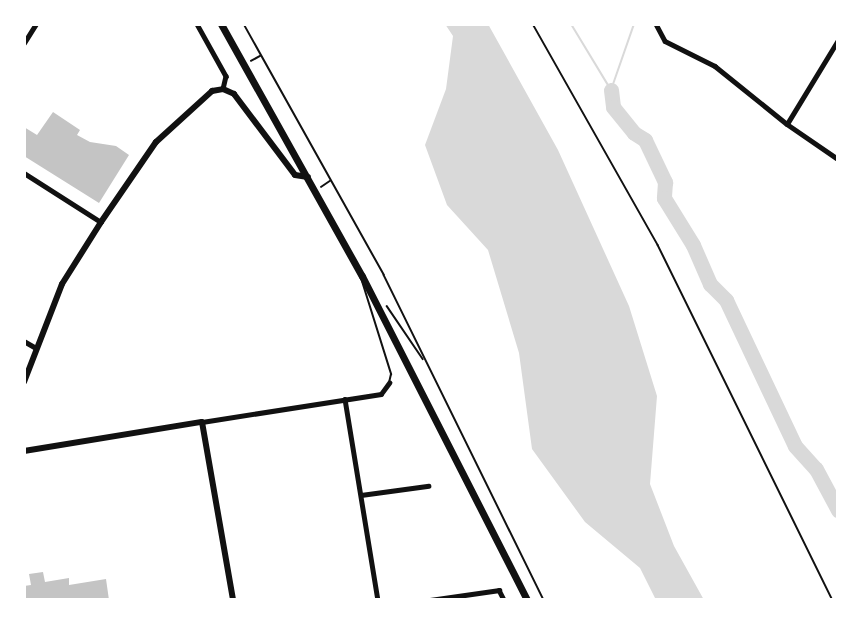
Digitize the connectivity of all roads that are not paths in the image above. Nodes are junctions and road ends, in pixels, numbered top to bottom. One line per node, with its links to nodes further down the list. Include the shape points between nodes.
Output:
1 (36, 24): 6 (street)
2 (197, 24): 7 (street, via 226,76)
3 (221, 24): 11 (main road)
4 (656, 24): 8 (street, via 665,41 715,66)
5 (838, 40): 8 (street)
6 (24, 44)
7 (223, 89): 11 (street, via 234,94 295,175); 12 (street, via 212,90 156,142)
8 (787, 124): 9 (street)
9 (838, 159)
10 (24, 173): 12 (street)
11 (308, 177): 13 (main road)
12 (101, 222): 15 (street, via 62,284)
13 (362, 276): 17 (lane, via 360,281 391,374); 27 (main road)
14 (24, 340): 15 (street)
15 (36, 348): 16 (street)
16 (24, 382)
17 (389, 383): 18 (street, via 381,394)
18 (345, 399): 19 (street); 22 (street)
19 (202, 422): 20 (street); 23 (street)
20 (24, 451)
21 (428, 486): 22 (street)
22 (361, 495): 24 (street)
23 (233, 600)
24 (378, 600)
25 (430, 600): 26 (street, via 499,590)
26 (504, 600)
27 (527, 600)

